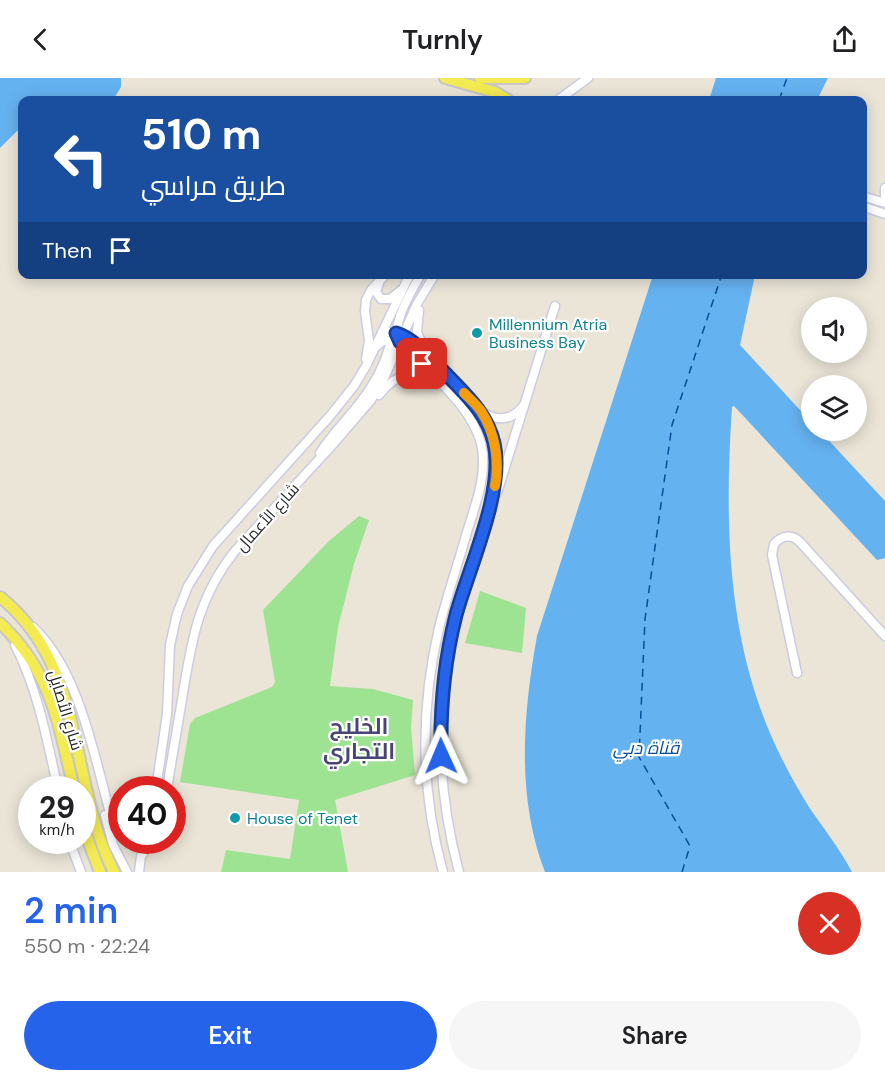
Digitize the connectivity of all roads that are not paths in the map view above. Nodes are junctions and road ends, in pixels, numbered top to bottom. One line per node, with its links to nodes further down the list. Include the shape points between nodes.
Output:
1 (445, 78): 5 (main road)
2 (480, 78): 3 (main road)
3 (525, 78)
4 (588, 78): 6 (street)
5 (502, 96)
6 (563, 96)
7 (885, 188): 9 (street)
8 (867, 197): 9 (street)
9 (885, 201)
10 (867, 208): 11 (street)
11 (885, 214)
12 (382, 279): 16 (street)
13 (407, 279): 17 (street, شارع الأعمال)
14 (418, 279): 21 (street, via 406,303)
15 (432, 279): 18 (street, شارع الأعمال)
16 (379, 283): 17 (street, via 377,295 384,300); 24 (street, via 365,305 369,341)
17 (402, 289): 20 (street, شارع الأعمال)
18 (425, 290): 21 (street, شارع الأعمال); 23 (street, via 416,326)
19 (555, 306): 26 (street)
20 (382, 333): 21 (street); 22 (street, شارع الأعمال)
21 (400, 337): 23 (street); 25 (street); 28 (street, شارع الأعمال, via 375,393)
22 (375, 348): 24 (street, شارع الأعمال); 29 (street, via 384,340 390,345 369,390 328,440)
23 (429, 357): 27 (street)
24 (361, 375): 40 (street, شارع الأعمال, via 330,416 213,546 188,586 170,645 167,714)
25 (445, 389): 28 (street, via 423,377 396,378); 54 (street, via 473,424 482,450 483,468 440,626 429,688 427,784)
26 (528, 399): 27 (street, via 518,413 506,418 493,418); 30 (street, via 500,487)
27 (480, 410): 30 (street, via 496,456)
28 (335, 442): 29 (street, شارع الأعمال)
29 (311, 469): 41 (street, شارع الأعمال, via 228,561 203,603 192,637)
30 (490, 506): 32 (street)
31 (484, 553): 32 (street)
32 (474, 556): 55 (street, via 452,634 442,694 441,756)
33 (0, 597): 34 (main road, شارع الأصايل)
34 (20, 614): 42 (street, via 44,639 70,680); 51 (main road, شارع الأصايل, via 44,650 62,689 98,831)
35 (3, 626): 38 (street, via 21,656 34,691); 39 (main road, شارع الأصايل, via 32,660 45,683)
36 (885, 636): 37 (street, via 800,542 783,537 774,544 772,555)
37 (797, 674)
38 (55, 776)
39 (72, 776)
40 (158, 776)
41 (169, 776)
42 (108, 814)
43 (72, 854): 48 (street)
44 (74, 854): 49 (street)
45 (93, 854): 50 (main road)
46 (121, 854): 52 (street)
47 (142, 854): 53 (street)
48 (75, 872)
49 (81, 872)
50 (100, 872)
51 (114, 872)
52 (127, 872)
53 (139, 872)
54 (443, 872)
55 (459, 872)

